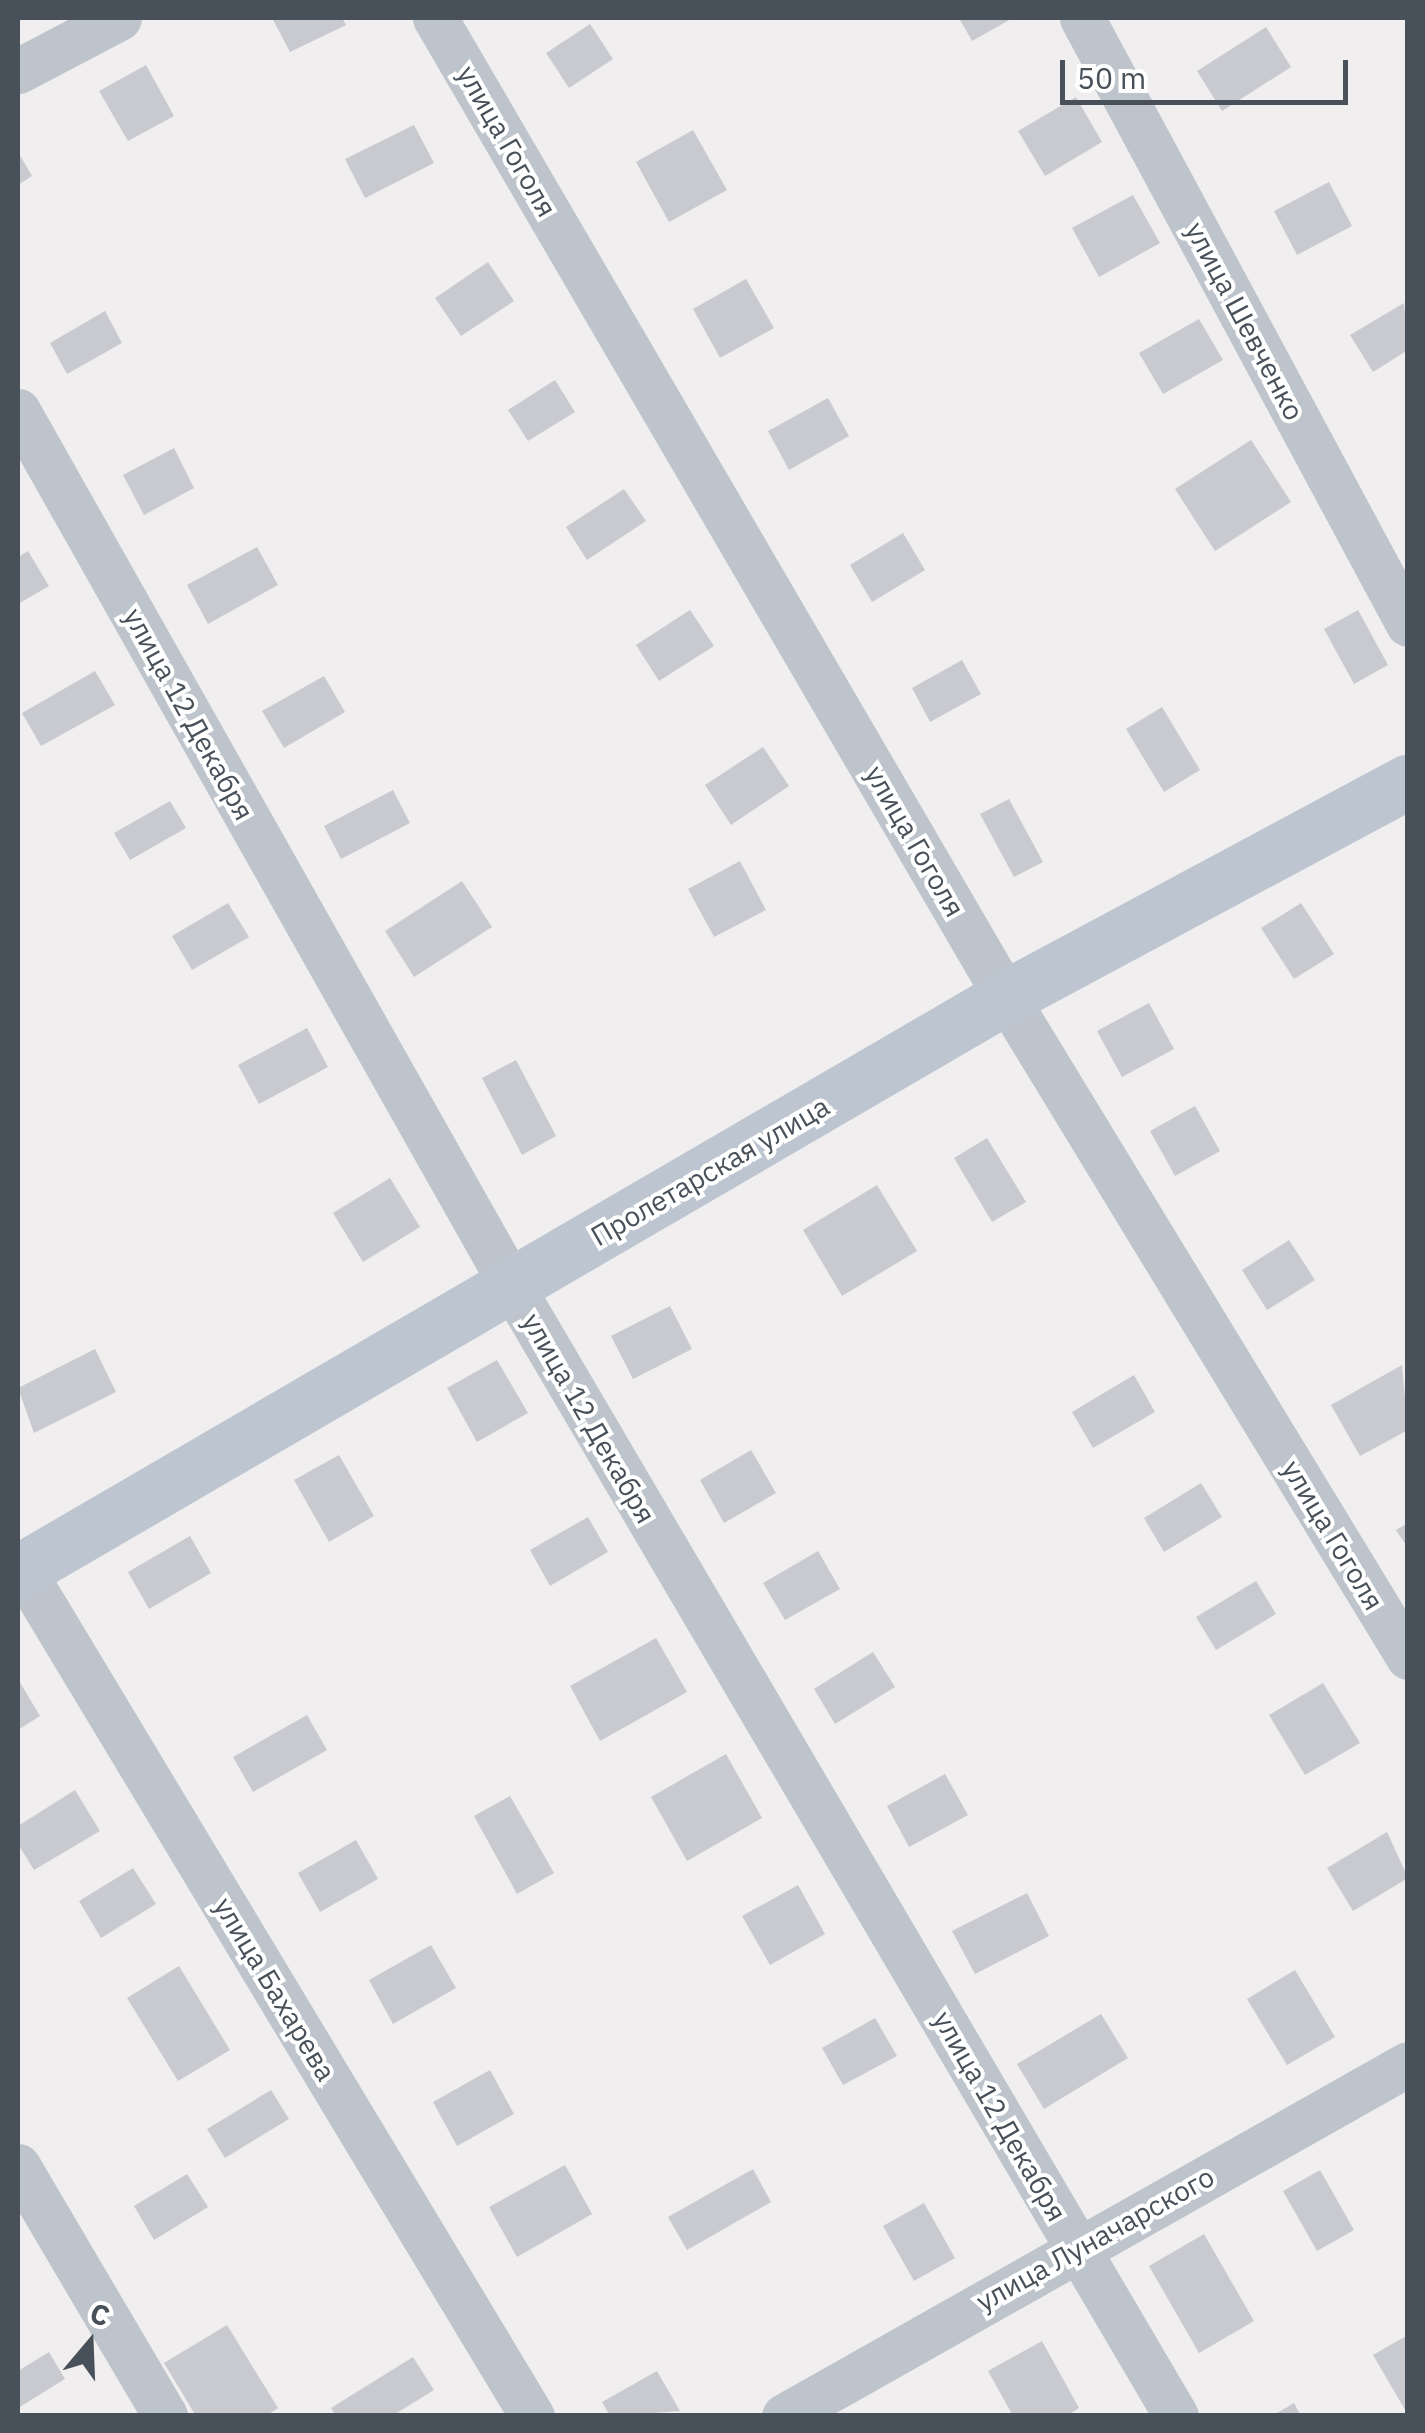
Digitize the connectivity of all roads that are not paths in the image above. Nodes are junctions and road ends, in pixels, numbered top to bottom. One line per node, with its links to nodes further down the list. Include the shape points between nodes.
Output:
1 (119, 18): 4 (street)
2 (435, 18): 8 (street, улица Гоголя)
3 (1082, 18): 6 (street, улица Шевченко)
4 (18, 71)
5 (18, 411): 9 (street, улица 12 Декабря)
6 (1408, 624)
7 (1408, 781): 8 (main road, Пролетарская улица)
8 (1006, 997): 9 (main road, Пролетарская улица); 11 (street, улица Гоголя)
9 (512, 1288): 10 (main road, Пролетарская улица); 14 (street, улица 12 Декабря)
10 (19, 1568): 16 (street, улица Бахарева)
11 (1408, 1658)
12 (1408, 2064): 14 (street, улица Луначарского)
13 (18, 2166): 15 (street)
14 (1078, 2247): 17 (street, улица Луначарского); 18 (street, улица 12 Декабря)
15 (165, 2416)
16 (532, 2416)
17 (784, 2416)
18 (1176, 2416)

